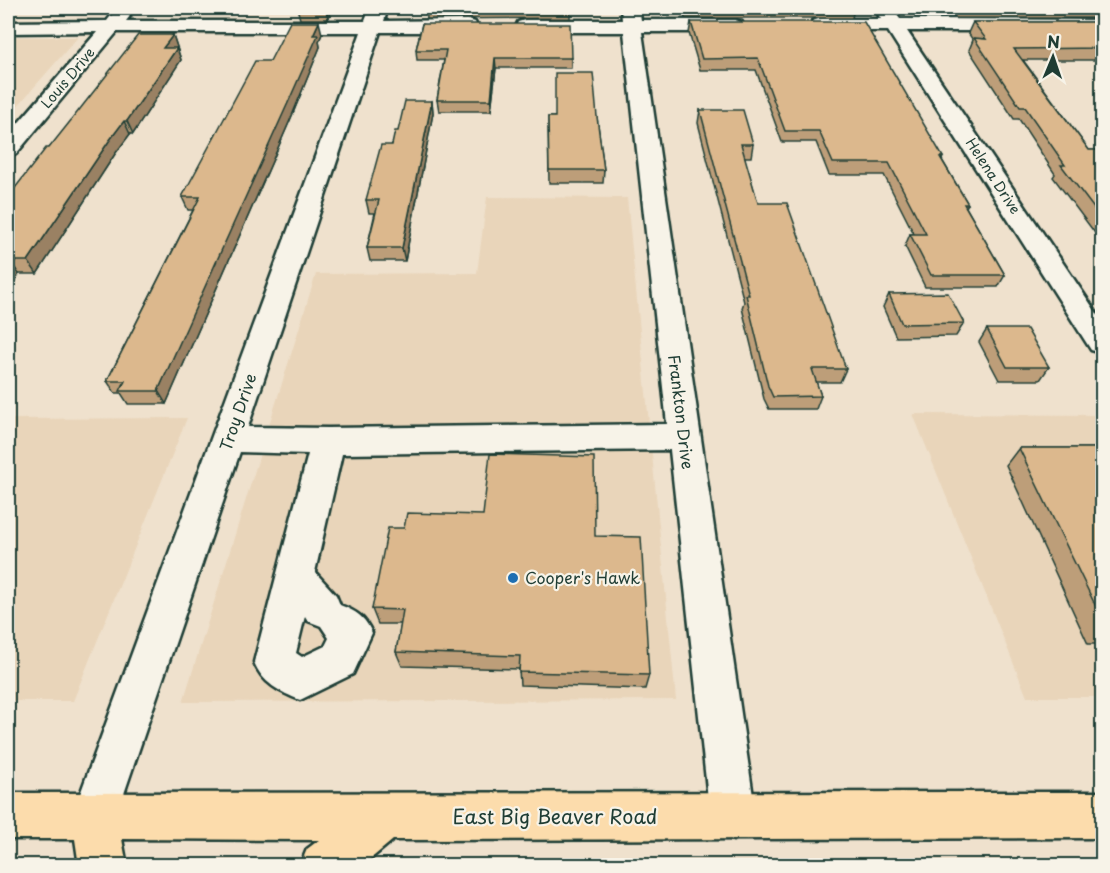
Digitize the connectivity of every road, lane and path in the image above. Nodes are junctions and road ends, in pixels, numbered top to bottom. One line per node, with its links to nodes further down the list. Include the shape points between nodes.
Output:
1 (128, 8): 7 (street, Louis Drive)
2 (888, 16): 5 (street); 6 (street); 11 (street, Helena Drive)
3 (375, 17): 4 (street, via 496,26); 7 (street); 13 (street, Troy Drive)
4 (631, 17): 8 (street); 12 (street, Frankton Drive)
5 (802, 25)
6 (1102, 25)
7 (112, 26): 9 (street); 10 (street, Louis Drive)
8 (756, 26)
9 (8, 27)
10 (8, 149)
11 (1102, 344)
12 (684, 437): 14 (street); 20 (street, Frankton Drive)
13 (228, 439): 14 (street); 18 (street, Troy Drive)
14 (328, 441): 15 (street)
15 (295, 576): 15 (street, via 274,662 300,680 339,660 352,633)
16 (1102, 815): 20 (main road, East Big Beaver Road)
17 (8, 816): 18 (main road, East Big Beaver Road)
18 (94, 816): 19 (main road, East Big Beaver Road); 21 (main road)
19 (385, 816): 20 (main road, East Big Beaver Road); 22 (main road)
20 (733, 817)
21 (103, 866)
22 (324, 866)

